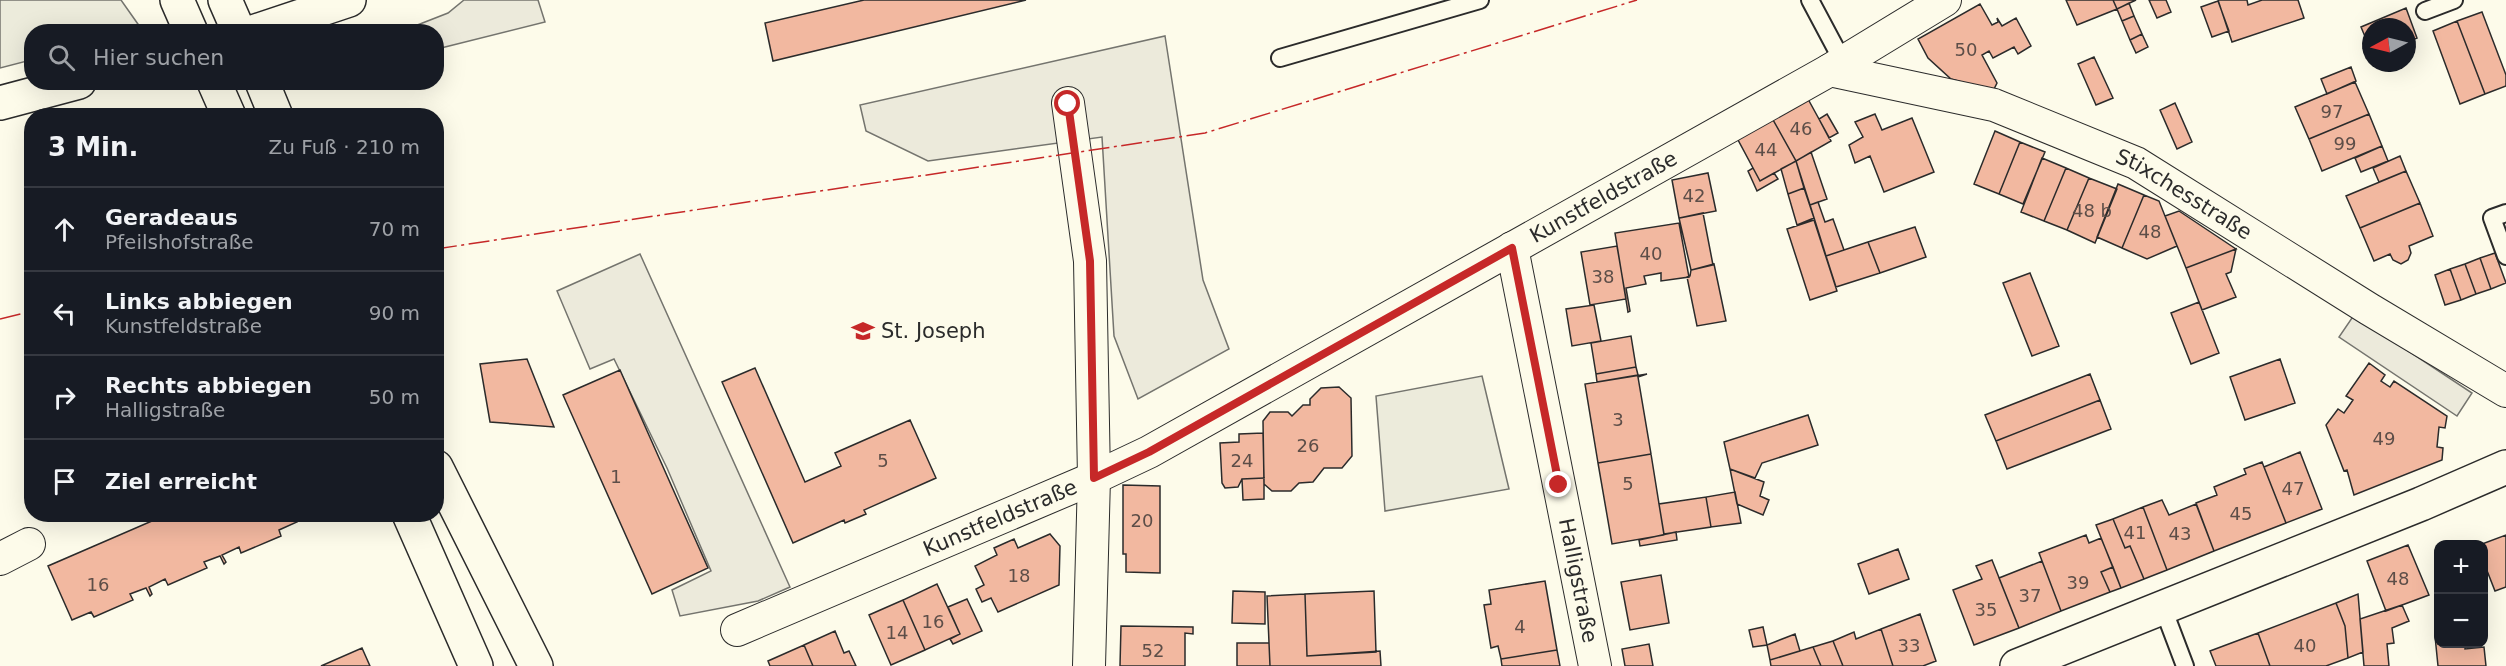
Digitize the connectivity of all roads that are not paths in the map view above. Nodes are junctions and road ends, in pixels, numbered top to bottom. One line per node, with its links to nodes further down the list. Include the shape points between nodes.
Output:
1 (177, 0): 9 (street)
2 (225, 0): 10 (street)
3 (349, 0): 11 (street)
4 (1480, 0): 12 (lane)
5 (1810, 0): 13 (lane)
6 (1945, 0): 13 (street, Kunstfeldstraße)
7 (2454, 0): 8 (lane)
8 (2425, 11)
9 (188, 24)
10 (236, 24)
11 (278, 24)
12 (1280, 58)
13 (1837, 66): 22 (street, Kunstfeldstraße); 24 (street, Stixchesstraße, via 1994,105 2136,163)
14 (49, 90): 17 (street)
15 (218, 90): 19 (street)
16 (265, 90): 20 (street)
17 (0, 103)
18 (1068, 104): 26 (street, via 1090,261)
19 (225, 108)
20 (273, 108)
21 (2506, 213): 23 (lane, via 2492,218)
22 (1512, 248): 26 (street, Kunstfeldstraße, via 1149,452); 36 (street, Halligstraße)
23 (2506, 256)
24 (2506, 391)
25 (2506, 467): 31 (street)
26 (1094, 478): 32 (street, Kunstfeldstraße); 35 (street)
27 (444, 483): 34 (street)
28 (413, 522): 33 (street)
29 (29, 544): 30 (street)
30 (0, 560)
31 (2163, 608): 37 (street); 38 (lane)
32 (737, 630)
33 (476, 666)
34 (536, 666)
35 (1089, 666)
36 (1595, 666)
37 (2017, 666)
38 (2185, 666)

